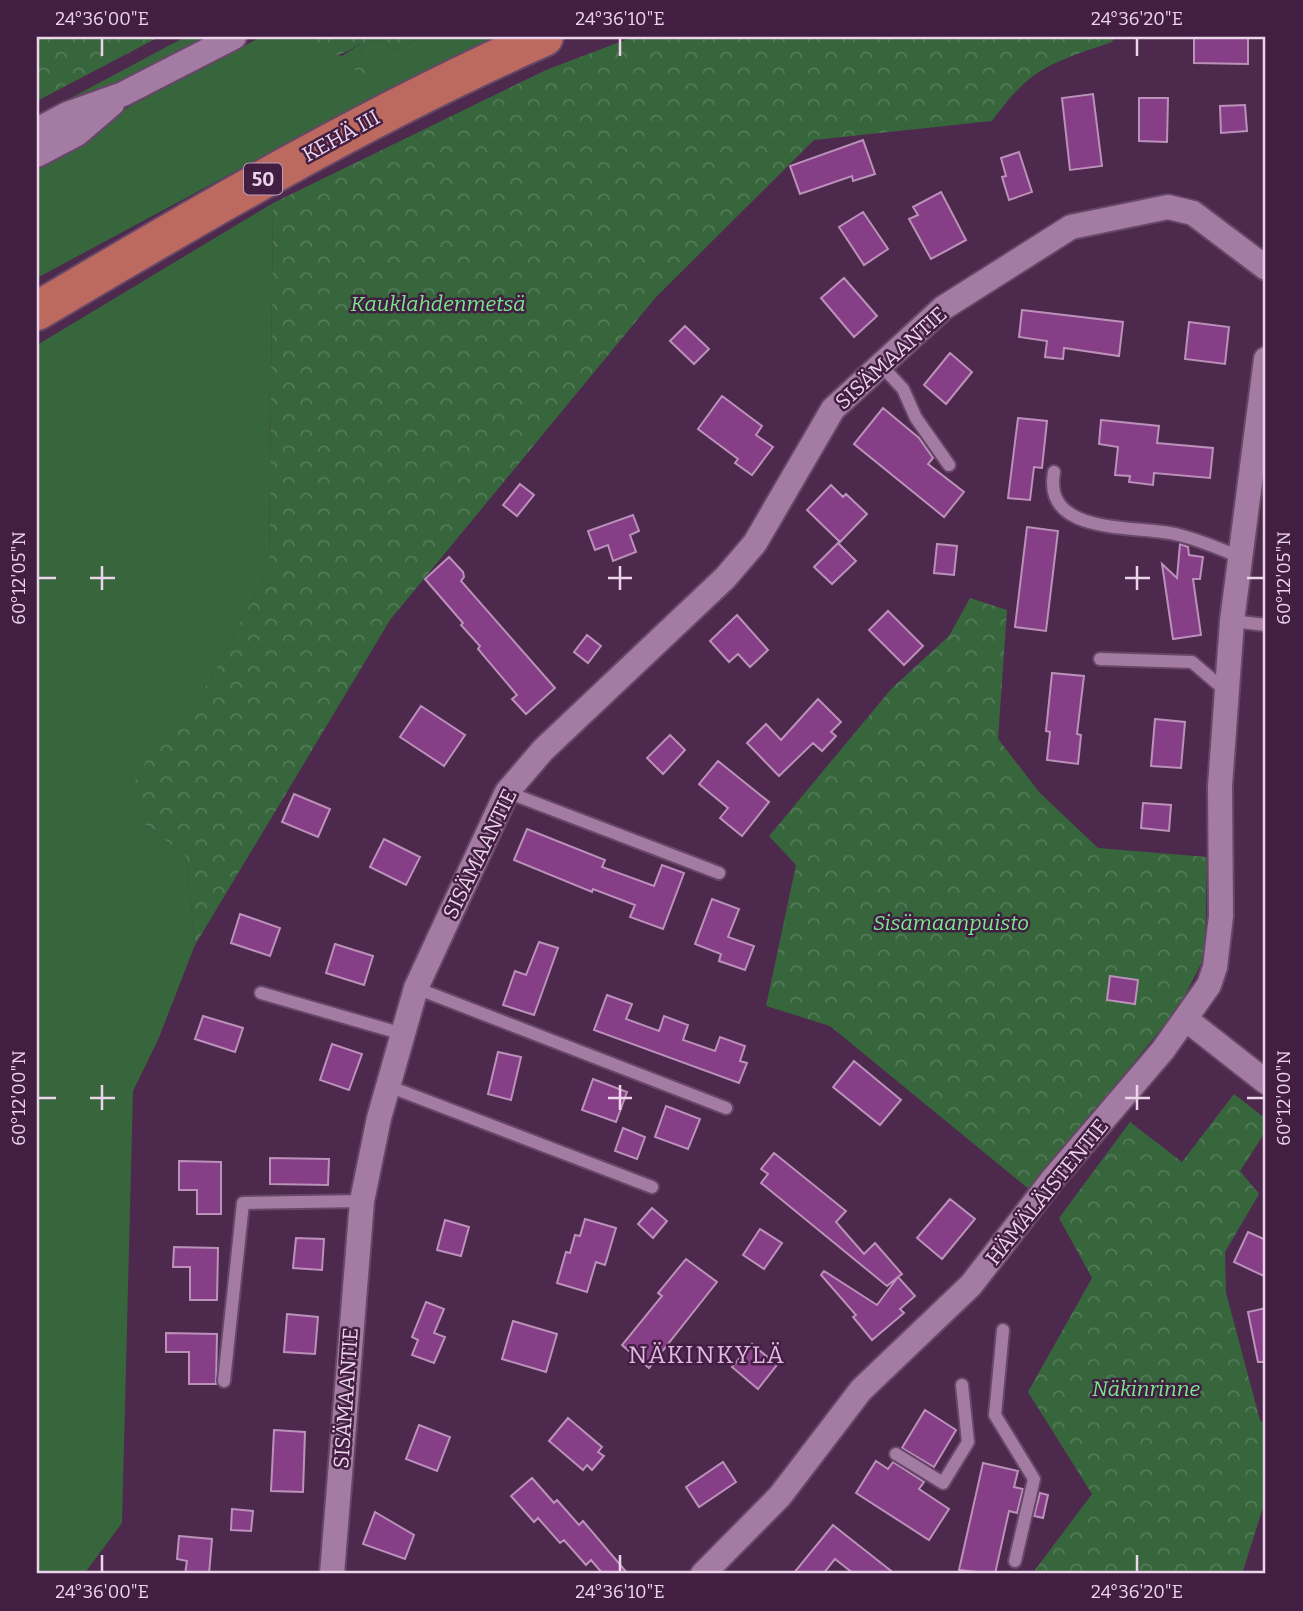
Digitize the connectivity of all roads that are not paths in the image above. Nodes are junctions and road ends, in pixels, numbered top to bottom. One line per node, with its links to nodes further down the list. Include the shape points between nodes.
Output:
1 (234, 37): 3 (street)
2 (544, 37): 7 (highway, KEHÄ III / 50, via 387,111)
3 (123, 94): 4 (street); 5 (street, via 76,134)
4 (37, 130)
5 (37, 155)
6 (1266, 268): 9 (street, SISÄMAANTIE, via 1193,213 1168,207 1071,226 943,309)
7 (37, 311)
8 (1266, 359): 10 (street, HÄMÄLÄISTENTIE)
9 (880, 364): 11 (lane, via 903,388 916,418); 18 (street, SISÄMAANTIE, via 833,410 755,543 725,578 543,750)
10 (1263, 411): 13 (street, HÄMÄLÄISTENTIE)
11 (949, 464)
12 (1054, 472): 13 (lane, via 1051,487 1062,508 1088,524 1179,534)
13 (1240, 556): 14 (street, HÄMÄLÄISTENTIE)
14 (1232, 621): 15 (lane); 17 (street, HÄMÄLÄISTENTIE)
15 (1266, 625)
16 (1100, 659): 17 (lane, via 1192,662)
17 (1227, 691): 22 (street, HÄMÄLÄISTENTIE, via 1220,786 1221,916 1215,967)
18 (507, 792): 19 (lane); 20 (street, SISÄMAANTIE)
19 (719, 873)
20 (416, 988): 23 (street, SISÄMAANTIE); 26 (lane)
21 (261, 993): 23 (lane)
22 (1187, 1020): 24 (street); 35 (street, HÄMÄLÄISTENTIE, via 1052,1180 971,1286 862,1390 780,1496)
23 (403, 1034): 25 (street, SISÄMAANTIE)
24 (1266, 1083)
25 (388, 1086): 27 (lane); 28 (street, SISÄMAANTIE)
26 (726, 1108)
27 (652, 1187)
28 (362, 1201): 30 (lane, via 243,1203); 34 (street, SISÄMAANTIE)
29 (1003, 1330): 33 (lane, via 995,1415 1034,1479)
30 (224, 1381)
31 (962, 1385): 32 (lane, via 968,1442 943,1483)
32 (896, 1454)
33 (1015, 1561)
34 (332, 1574)
35 (703, 1574)

